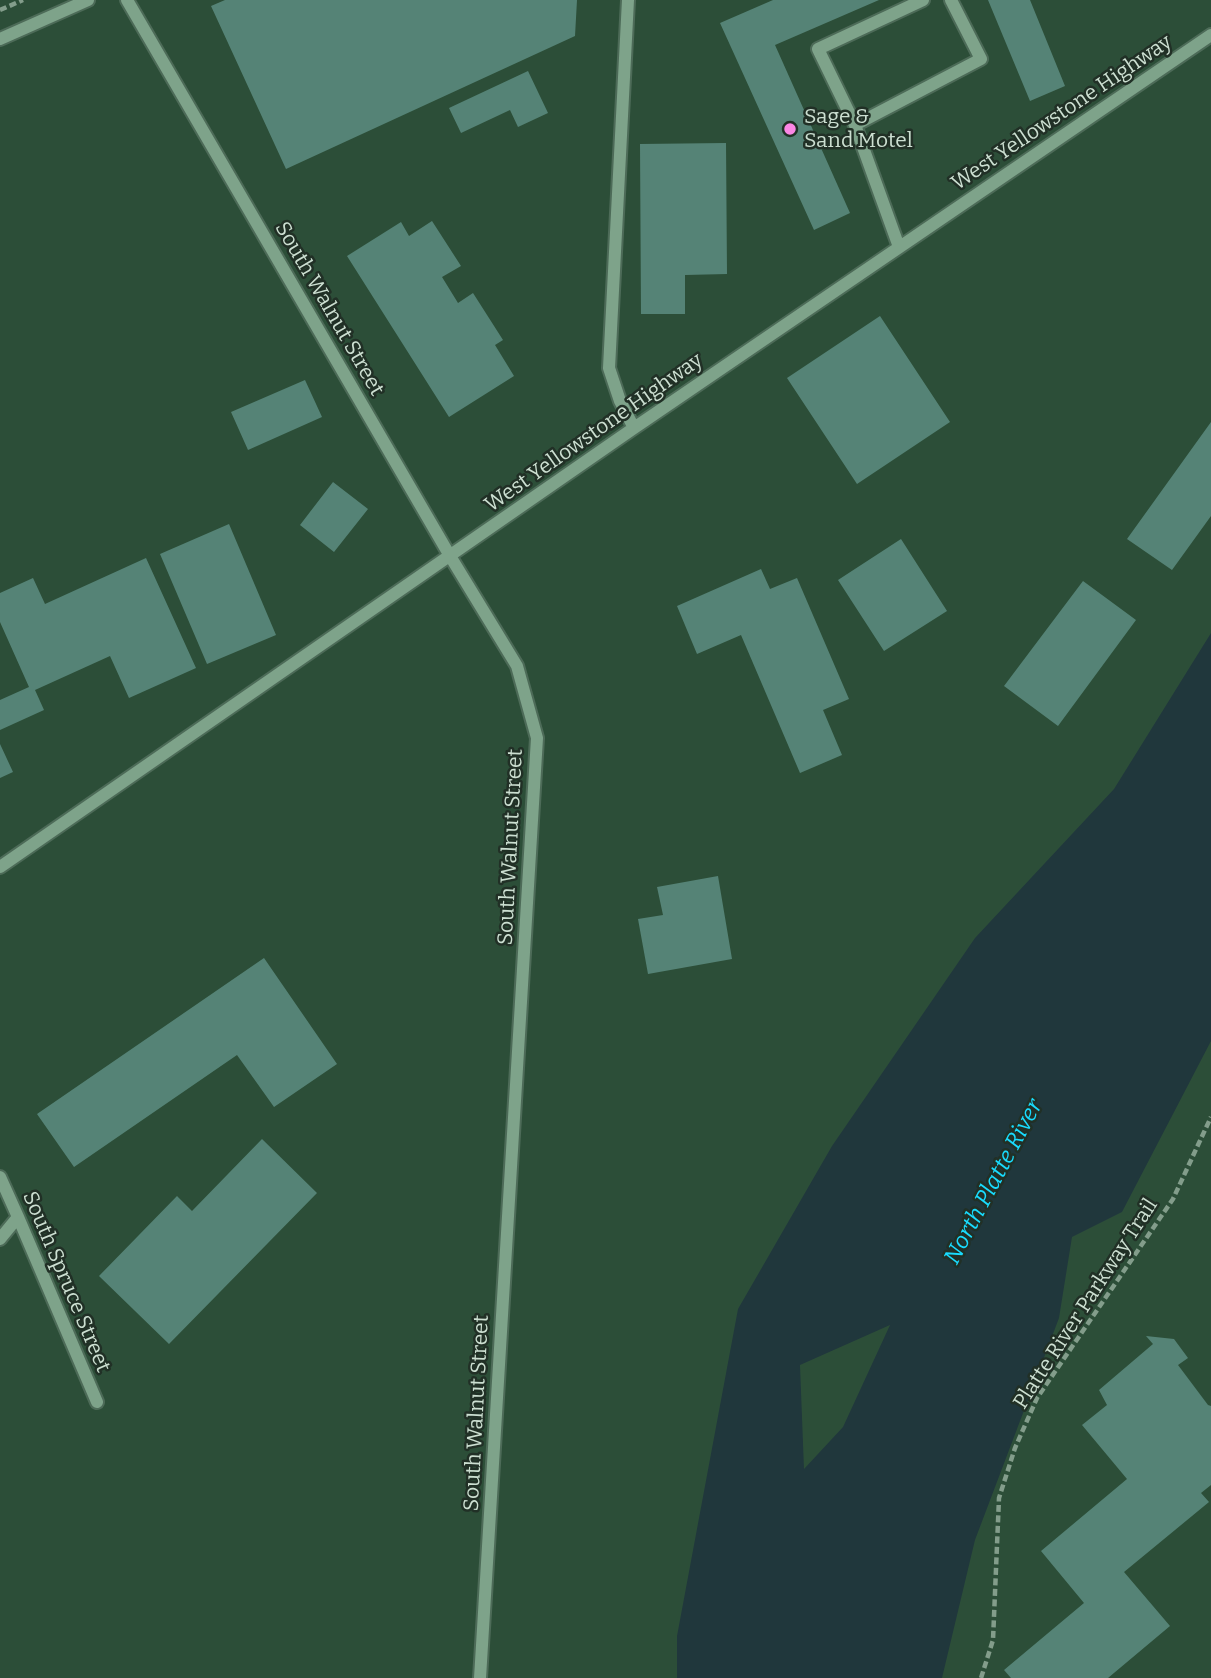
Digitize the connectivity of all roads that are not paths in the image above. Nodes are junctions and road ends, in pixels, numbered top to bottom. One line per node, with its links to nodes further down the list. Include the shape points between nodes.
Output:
1 (88, 0): 7 (street)
2 (127, 0): 11 (street, South Walnut Street)
3 (628, 0): 10 (street, via 609,368)
4 (923, 0): 8 (street, via 818,49)
5 (951, 0): 8 (street, via 981,59)
6 (1211, 35): 9 (street, West Yellowstone Highway)
7 (0, 40)
8 (855, 124): 9 (street)
9 (899, 247): 10 (street, West Yellowstone Highway)
10 (634, 428): 11 (street, West Yellowstone Highway)
11 (450, 556): 12 (street, West Yellowstone Highway); 17 (street, South Walnut Street, via 517,666 537,738)
12 (0, 867)
13 (0, 1177): 14 (street, South Spruce Street)
14 (18, 1217): 15 (street); 16 (street, South Spruce Street)
15 (0, 1239)
16 (97, 1402)
17 (480, 1678)

